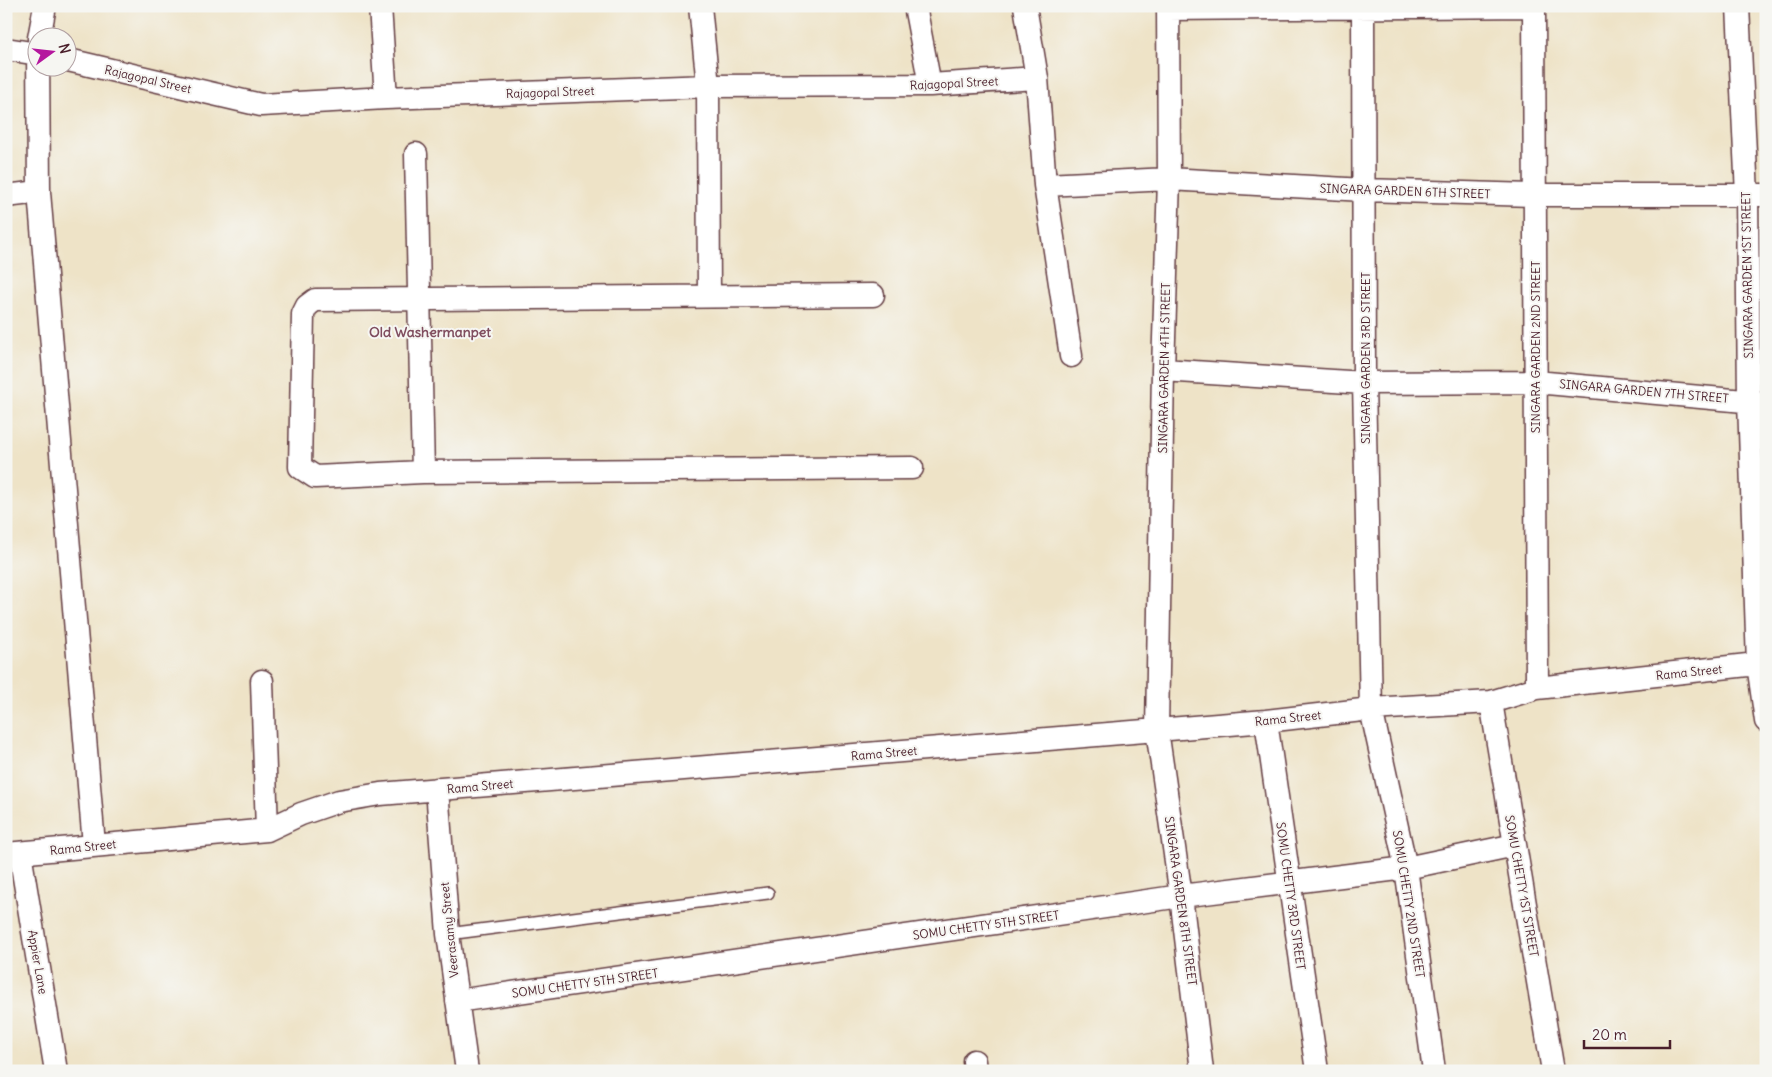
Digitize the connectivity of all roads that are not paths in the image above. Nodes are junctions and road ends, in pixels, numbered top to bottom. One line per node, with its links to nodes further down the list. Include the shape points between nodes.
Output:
1 (45, 6): 10 (street)
2 (380, 6): 18 (street)
3 (700, 6): 17 (street)
4 (914, 6): 16 (street)
5 (1026, 6): 15 (street)
6 (1534, 6): 8 (street); 24 (street, SINGARA GARDEN 2ND STREET)
7 (1738, 6): 25 (street, SINGARA GARDEN 1ST STREET)
8 (1363, 7): 9 (street); 22 (street, SINGARA GARDEN 3RD STREET)
9 (1168, 8): 20 (street, SINGARA GARDEN 4TH STREET)
10 (41, 28)
11 (28, 48): 12 (street)
12 (6, 49)
13 (78, 62): 18 (street, Rajagopal Street, via 261,105)
14 (38, 78): 23 (street)
15 (1037, 78): 16 (street, Rajagopal Street); 21 (street)
16 (930, 85): 17 (street, Rajagopal Street)
17 (708, 86): 18 (street, Rajagopal Street); 28 (street)
18 (386, 98)
19 (416, 154): 29 (street)
20 (1169, 179): 21 (street, SINGARA GARDEN 6TH STREET); 22 (street, SINGARA GARDEN 6TH STREET); 31 (street, SINGARA GARDEN 4TH STREET)
21 (1044, 185): 30 (street)
22 (1364, 190): 24 (street, SINGARA GARDEN 6TH STREET); 33 (street, SINGARA GARDEN 3RD STREET)
23 (39, 192): 26 (street); 47 (street)
24 (1534, 195): 25 (street, SINGARA GARDEN 6TH STREET); 32 (street, SINGARA GARDEN 2ND STREET)
25 (1756, 195): 34 (street, SINGARA GARDEN 1ST STREET)
26 (6, 196)
27 (873, 295): 28 (street)
28 (708, 296): 29 (street)
29 (420, 298): 36 (street); 36 (street, via 315,300 307,306 303,314 300,466 315,477)
30 (1071, 356)
31 (1163, 370): 33 (street, SINGARA GARDEN 7TH STREET); 44 (street, SINGARA GARDEN 4TH STREET)
32 (1536, 382): 33 (street, SINGARA GARDEN 7TH STREET); 34 (street, SINGARA GARDEN 7TH STREET); 39 (street, SINGARA GARDEN 2ND STREET)
33 (1364, 383): 41 (street, SINGARA GARDEN 3RD STREET)
34 (1757, 402): 37 (street, SINGARA GARDEN 1ST STREET)
35 (912, 468): 36 (street)
36 (423, 472)
37 (1762, 664): 39 (street, Rama Street); 43 (street, SINGARA GARDEN 1ST STREET)
38 (262, 681): 46 (street)
39 (1537, 688): 40 (street, Rama Street)
40 (1491, 702): 41 (street, Rama Street); 48 (street, SOMU CHETTY 1ST STREET)
41 (1371, 709): 42 (street, Rama Street); 50 (street, SOMU CHETTY 2ND STREET)
42 (1266, 721): 44 (street, Rama Street); 51 (street, SOMU CHETTY 3RD STREET)
43 (1766, 721)
44 (1157, 730): 45 (street, Rama Street); 53 (street, SINGARA GARDEN 8TH STREET)
45 (437, 789): 46 (street, Rama Street, via 338,801); 54 (street, Veerasamy Street)
46 (267, 830): 47 (street, Rama Street)
47 (94, 845): 49 (street, Rama Street)
48 (1515, 846): 50 (street, SOMU CHETTY 5TH STREET); 61 (street, SOMU CHETTY 1ST STREET)
49 (13, 854): 56 (street, Appier Lane)
50 (1406, 868): 51 (street, SOMU CHETTY 5TH STREET); 60 (street, SOMU CHETTY 2ND STREET)
51 (1289, 882): 53 (street, SOMU CHETTY 5TH STREET); 59 (street, SOMU CHETTY 3RD STREET)
52 (768, 893): 54 (lane)
53 (1181, 896): 55 (street, SOMU CHETTY 5TH STREET); 58 (street, SINGARA GARDEN 8TH STREET)
54 (448, 934): 55 (street, Veerasamy Street)
55 (456, 1001): 57 (street, Veerasamy Street)
56 (56, 1071)
57 (467, 1071)
58 (1202, 1071)
59 (1317, 1071)
60 (1434, 1071)
61 (1553, 1071)

